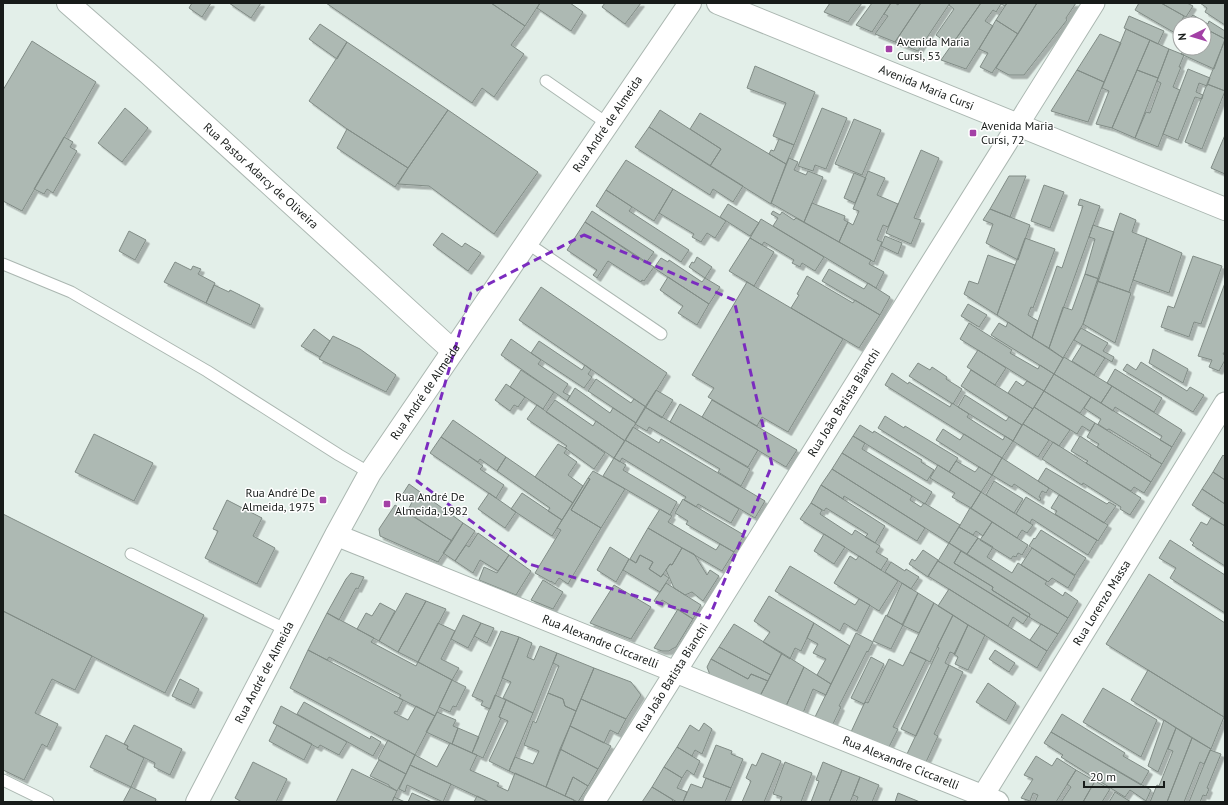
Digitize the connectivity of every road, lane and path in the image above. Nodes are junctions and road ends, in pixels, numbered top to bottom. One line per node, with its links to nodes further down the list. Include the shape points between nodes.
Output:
1 (68, 3): 12 (street, Rua Pastor Adarcy de Oliveira, via 148,72)
2 (718, 3): 7 (street, Avenida Maria Cursi)
3 (1094, 3): 7 (street, Rua João Batista Bianchi)
4 (684, 5): 6 (street, Rua André de Almeida)
5 (546, 81): 6 (lane)
6 (608, 124): 9 (street, Rua André de Almeida)
7 (1017, 125): 8 (street, Avenida Maria Cursi); 18 (street, Rua João Batista Bianchi)
8 (1225, 209)
9 (527, 243): 11 (lane); 12 (street, Rua André de Almeida)
10 (3, 264): 14 (lane, via 71,292 207,371)
11 (661, 334)
12 (453, 351): 14 (street, Rua André de Almeida)
13 (1225, 403): 20 (street, Rua Lorenzo Massa)
14 (370, 474): 15 (street, Rua André de Almeida)
15 (336, 535): 17 (street, Rua André de Almeida); 18 (street, Rua Alexandre Ciccarelli)
16 (131, 554): 17 (lane)
17 (287, 630): 22 (street, Rua André de Almeida)
18 (676, 672): 20 (street, Rua Alexandre Ciccarelli); 23 (street, Rua João Batista Bianchi)
19 (3, 780): 21 (lane)
20 (987, 800)
21 (48, 802)
22 (197, 802)
23 (594, 802)

